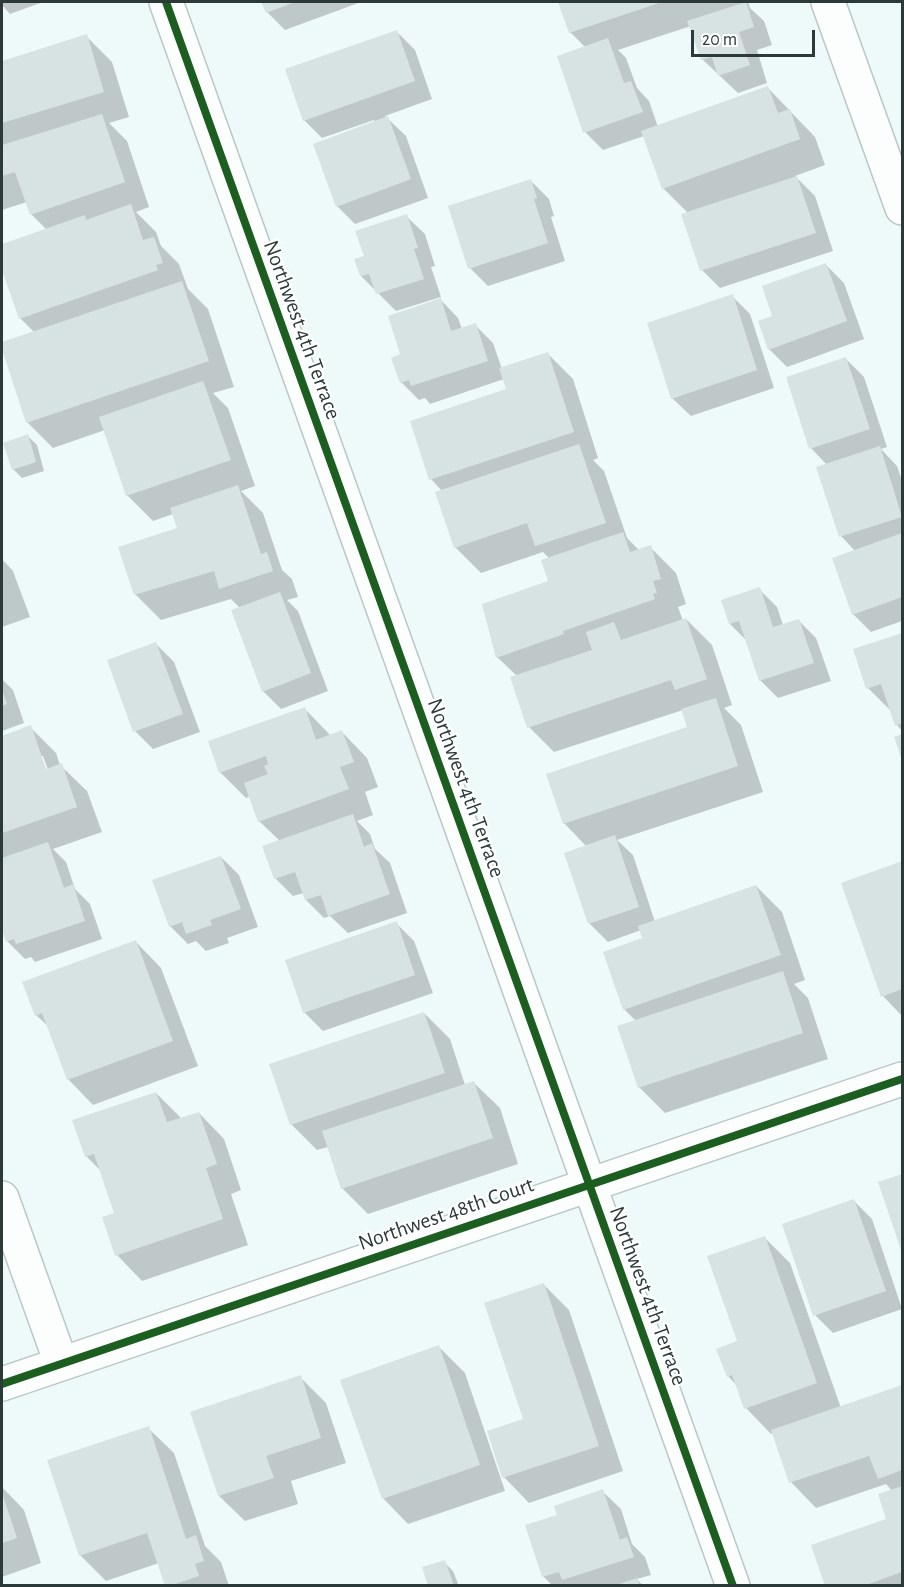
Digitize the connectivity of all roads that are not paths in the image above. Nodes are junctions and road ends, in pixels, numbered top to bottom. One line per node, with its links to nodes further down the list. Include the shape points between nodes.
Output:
1 (166, 2): 5 (street, Northwest 4th Terrace)
2 (828, 2): 3 (street)
3 (903, 208)
4 (903, 1079): 5 (street, Northwest 48th Court)
5 (589, 1185): 7 (street, Northwest 48th Court); 9 (street, Northwest 4th Terrace)
6 (2, 1198): 7 (street)
7 (61, 1363): 8 (street, Northwest 48th Court)
8 (2, 1384)
9 (733, 1586)

